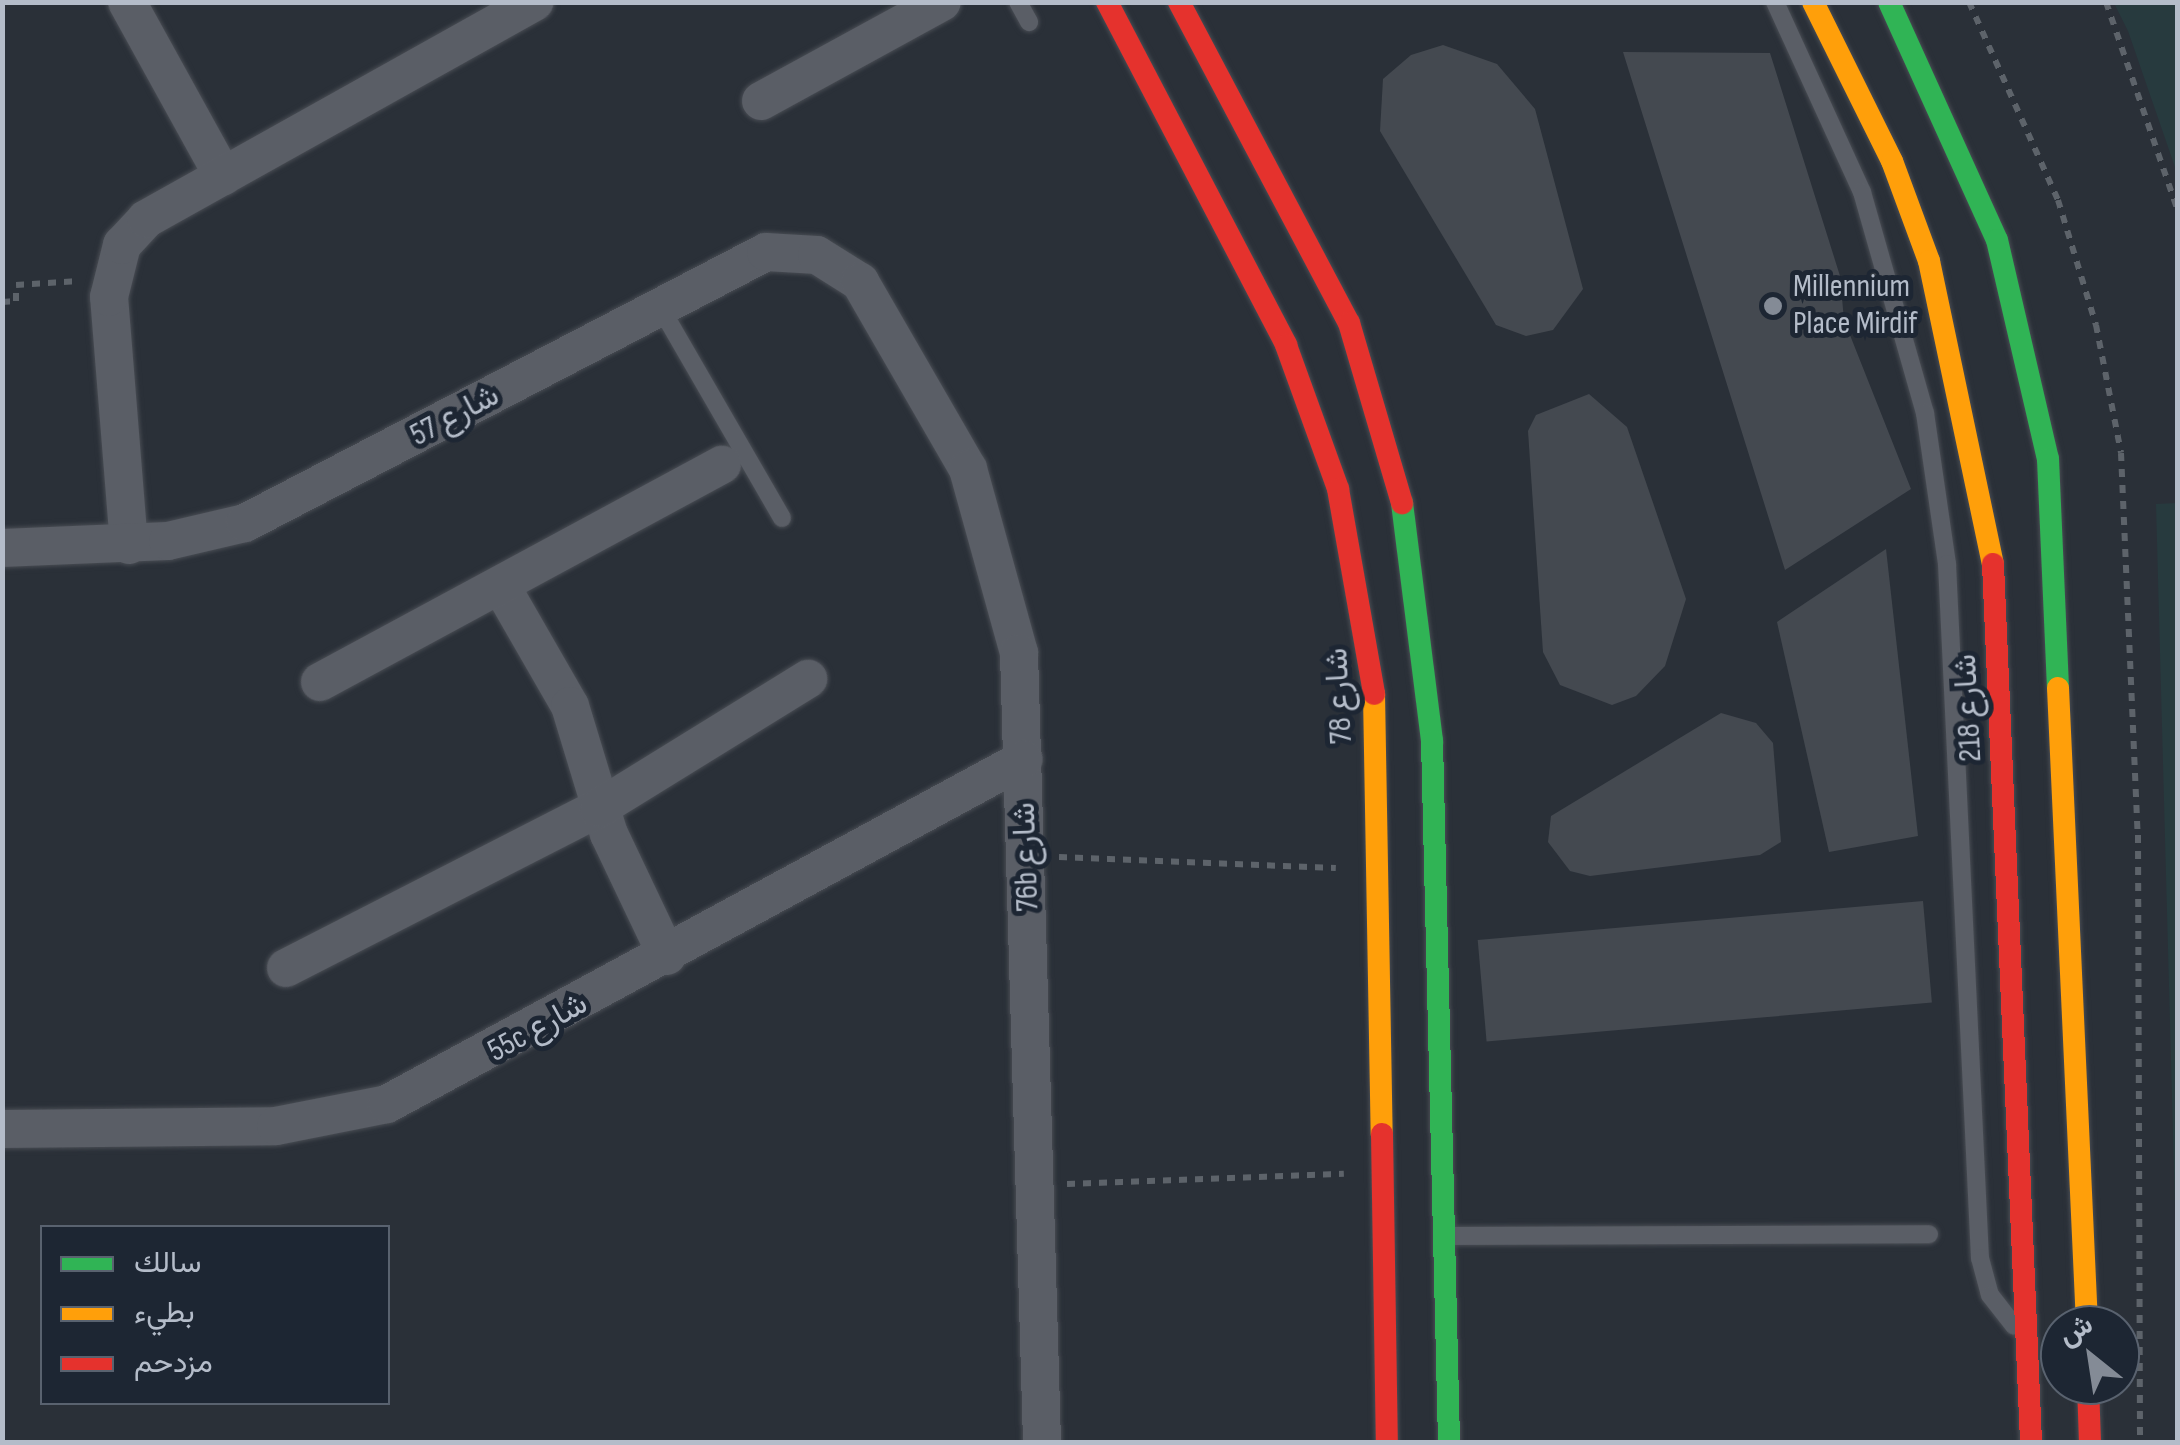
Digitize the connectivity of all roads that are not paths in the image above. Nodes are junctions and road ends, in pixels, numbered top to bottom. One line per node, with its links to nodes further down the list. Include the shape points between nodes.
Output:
1 (128, 2): 12 (street)
2 (535, 2): 12 (street)
3 (942, 2): 11 (street)
4 (1018, 2): 10 (lane)
5 (1107, 2): 24 (street, شارع 78, via 1265,300 1327,453 1372,655)
6 (1179, 2): 27 (street, via 1348,324 1402,486 1428,672)
7 (1774, 2): 32 (lane, via 1862,192 1925,412 1947,564 1980,1258 1990,1295)
8 (1813, 2): 32 (street, شارع 218, via 1922,244 1980,466 1996,613)
9 (1889, 2): 31 (street, via 1997,240 2048,459)
10 (1029, 22)
11 (761, 101)
12 (222, 176): 17 (street, via 133,230 110,279)
13 (877, 302): 14 (street, شارع 57, via 840,266 792,250 741,260); 22 (street, 76b شارع, via 942,412 990,530 1019,654)
14 (659, 305): 16 (lane); 17 (street, شارع 57, via 281,508 207,534)
15 (722, 465): 19 (street)
16 (782, 518)
17 (129, 545): 18 (street, شارع 57)
18 (2, 548)
19 (501, 586): 21 (street); 23 (street, via 570,706)
20 (808, 678): 23 (street)
21 (320, 682)
22 (1024, 758): 25 (street, 55c شارع); 35 (street, 76b شارع)
23 (599, 808): 25 (street); 26 (street)
24 (1377, 870): 27 (street, via 1394,920); 33 (street, شارع 78)
25 (668, 956): 28 (street, 55c شارع, via 456,1074 351,1114 276,1126)
26 (286, 968)
27 (1422, 1121): 30 (street)
28 (2, 1129)
29 (1930, 1234): 30 (lane)
30 (1446, 1236): 38 (street)
31 (2086, 1305)
32 (2030, 1338): 39 (street, شارع 218)
33 (1385, 1339): 36 (street, شارع 78); 37 (street, via 1416,1346)
34 (2089, 1405): 40 (street)
35 (1042, 1442)
36 (1388, 1442)
37 (1426, 1442)
38 (1449, 1442)
39 (2031, 1442)
40 (2090, 1442)

